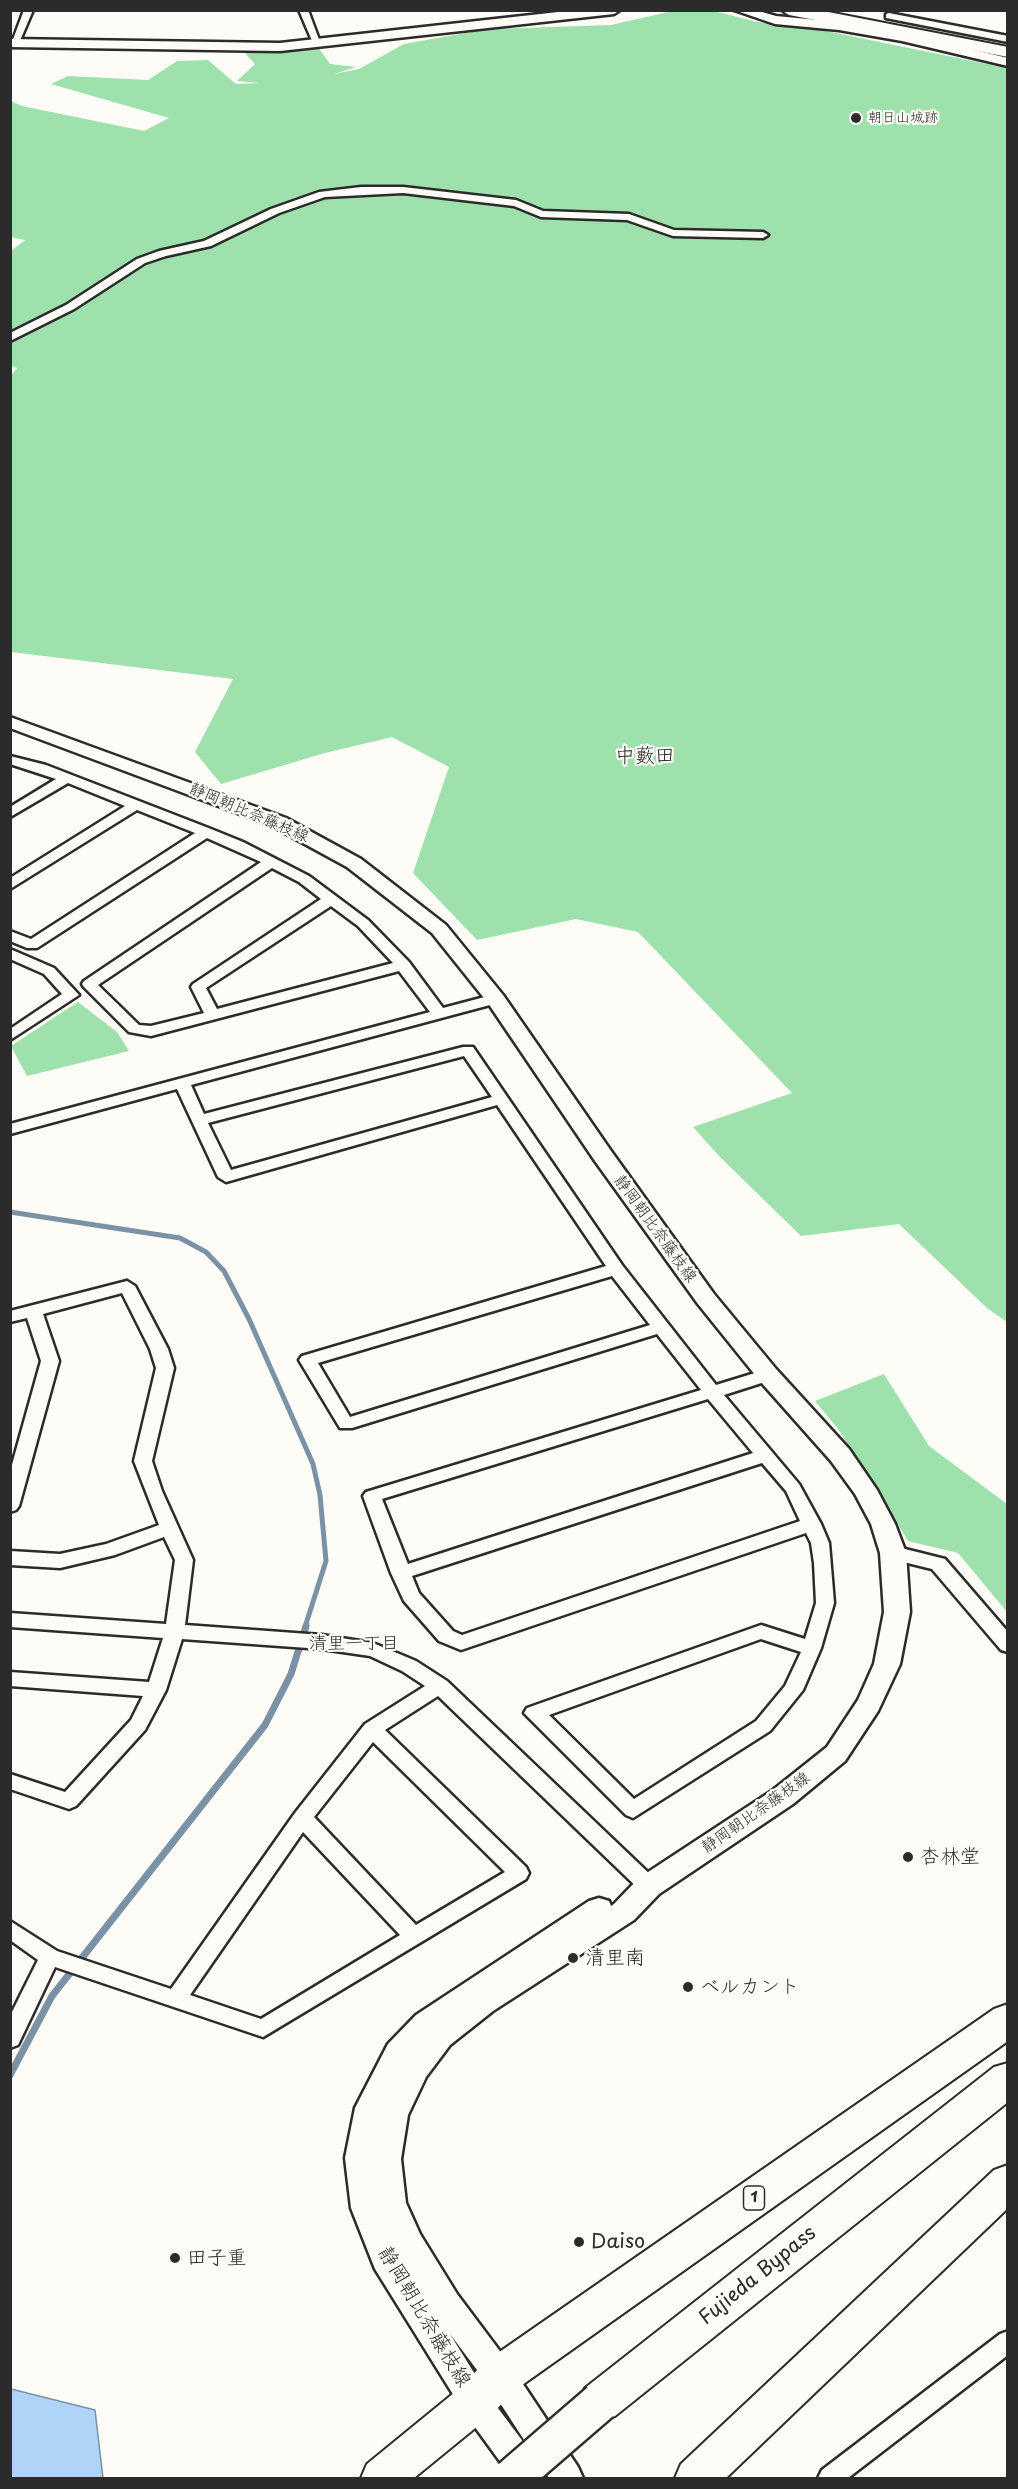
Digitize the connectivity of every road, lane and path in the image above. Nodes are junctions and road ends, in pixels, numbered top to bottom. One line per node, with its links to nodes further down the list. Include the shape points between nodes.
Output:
1 (29, 10): 10 (street)
2 (303, 10): 11 (street)
3 (614, 10): 7 (main road)
4 (740, 10): 14 (main road, via 775,20 902,37)
5 (789, 10): 13 (highway)
6 (819, 10): 12 (highway)
7 (545, 14): 11 (main road)
8 (889, 16): 9 (street)
9 (1008, 39)
10 (12, 43): 11 (main road, via 261,48)
11 (318, 43)
12 (1008, 47)
13 (1008, 52)
14 (1008, 62)
15 (763, 235): 16 (street, via 673,233 629,217 541,214 508,202 403,190 323,194 275,211 207,244 141,261 70,307)
16 (10, 338)
17 (10, 722): 29 (main road, 静岡朝比奈藤枝線, via 234,804 309,837 354,863 439,929)
18 (10, 760): 19 (street)
19 (66, 779): 20 (street); 21 (street)
20 (136, 805): 22 (street); 24 (street)
21 (10, 813)
22 (206, 832): 23 (street); 26 (street, via 32,945)
23 (271, 862): 25 (street); 30 (street, via 88,984 134,1029 151,1031)
24 (10, 885)
25 (332, 899): 28 (street); 30 (street, via 198,987)
26 (10, 935)
27 (10, 953): 32 (street, via 49,970 71,994)
28 (404, 965): 30 (street); 31 (street)
29 (496, 999): 31 (street); 41 (main road, 静岡朝比奈藤枝線, via 706,1299)
30 (212, 1013)
31 (440, 1015): 33 (street)
32 (10, 1036)
33 (183, 1085): 35 (street); 36 (street)
34 (502, 1099): 35 (street, via 468,1050); 35 (street, via 226,1177); 37 (street)
35 (200, 1120)
36 (10, 1129)
37 (616, 1269): 40 (street); 40 (street, via 308,1360 346,1424)
38 (34, 1313): 39 (street); 44 (street, via 51,1361); 46 (street, via 127,1286 165,1368 143,1461)
39 (10, 1317)
40 (661, 1327): 42 (street)
41 (768, 1375): 42 (street); 47 (main road, 静岡朝比奈藤枝線, via 840,1455 865,1490)
42 (711, 1392): 43 (street); 49 (street, via 372,1496)
43 (766, 1455): 45 (street, via 793,1488); 49 (street)
44 (10, 1506)
45 (812, 1524): 49 (street, via 460,1643 446,1636 411,1596); 53 (street, via 824,1563 825,1603)
46 (169, 1528): 48 (street, via 109,1550 60,1561); 51 (street, via 184,1560)
47 (893, 1553): 52 (street, via 938,1564); 60 (main road, 静岡朝比奈藤枝線, via 897,1612 887,1664 869,1704 836,1754 783,1797)
48 (10, 1558)
49 (400, 1573)
50 (10, 1620): 51 (street)
51 (175, 1631): 55 (street, via 322,1642 373,1650 409,1665); 56 (street)
52 (1008, 1645)
53 (812, 1647): 53 (street, via 794,1690 763,1726 633,1810 534,1713 761,1632)
54 (10, 1679): 56 (street)
55 (440, 1686): 57 (street); 60 (street)
56 (156, 1690): 58 (street, via 138,1725 69,1801)
57 (372, 1730): 59 (street); 62 (street, via 519,1873)
58 (10, 1781)
59 (302, 1818): 62 (street); 64 (street)
60 (649, 1886): 70 (main road, 静岡朝比奈藤枝線, via 619,1896 426,2023 398,2053 370,2108 360,2158 366,2208 386,2259)
61 (10, 1929): 63 (street)
62 (414, 1936): 64 (street, via 263,2028)
63 (50, 1957): 64 (street); 66 (street)
64 (176, 1998)
65 (1008, 2020): 70 (highway, 1)
66 (10, 2039)
67 (1008, 2079): 72 (highway, Fujieda Bypass, bridge, via 600,2402)
68 (1008, 2182): 75 (highway)
69 (1008, 2341): 76 (street)
70 (488, 2389): 71 (highway, 1); 73 (main road, 静岡朝比奈藤枝線); 74 (main road, 静岡朝比奈藤枝線)
71 (382, 2478)
72 (512, 2478)
73 (531, 2478)
74 (567, 2478)
75 (696, 2478)
76 (830, 2478)

